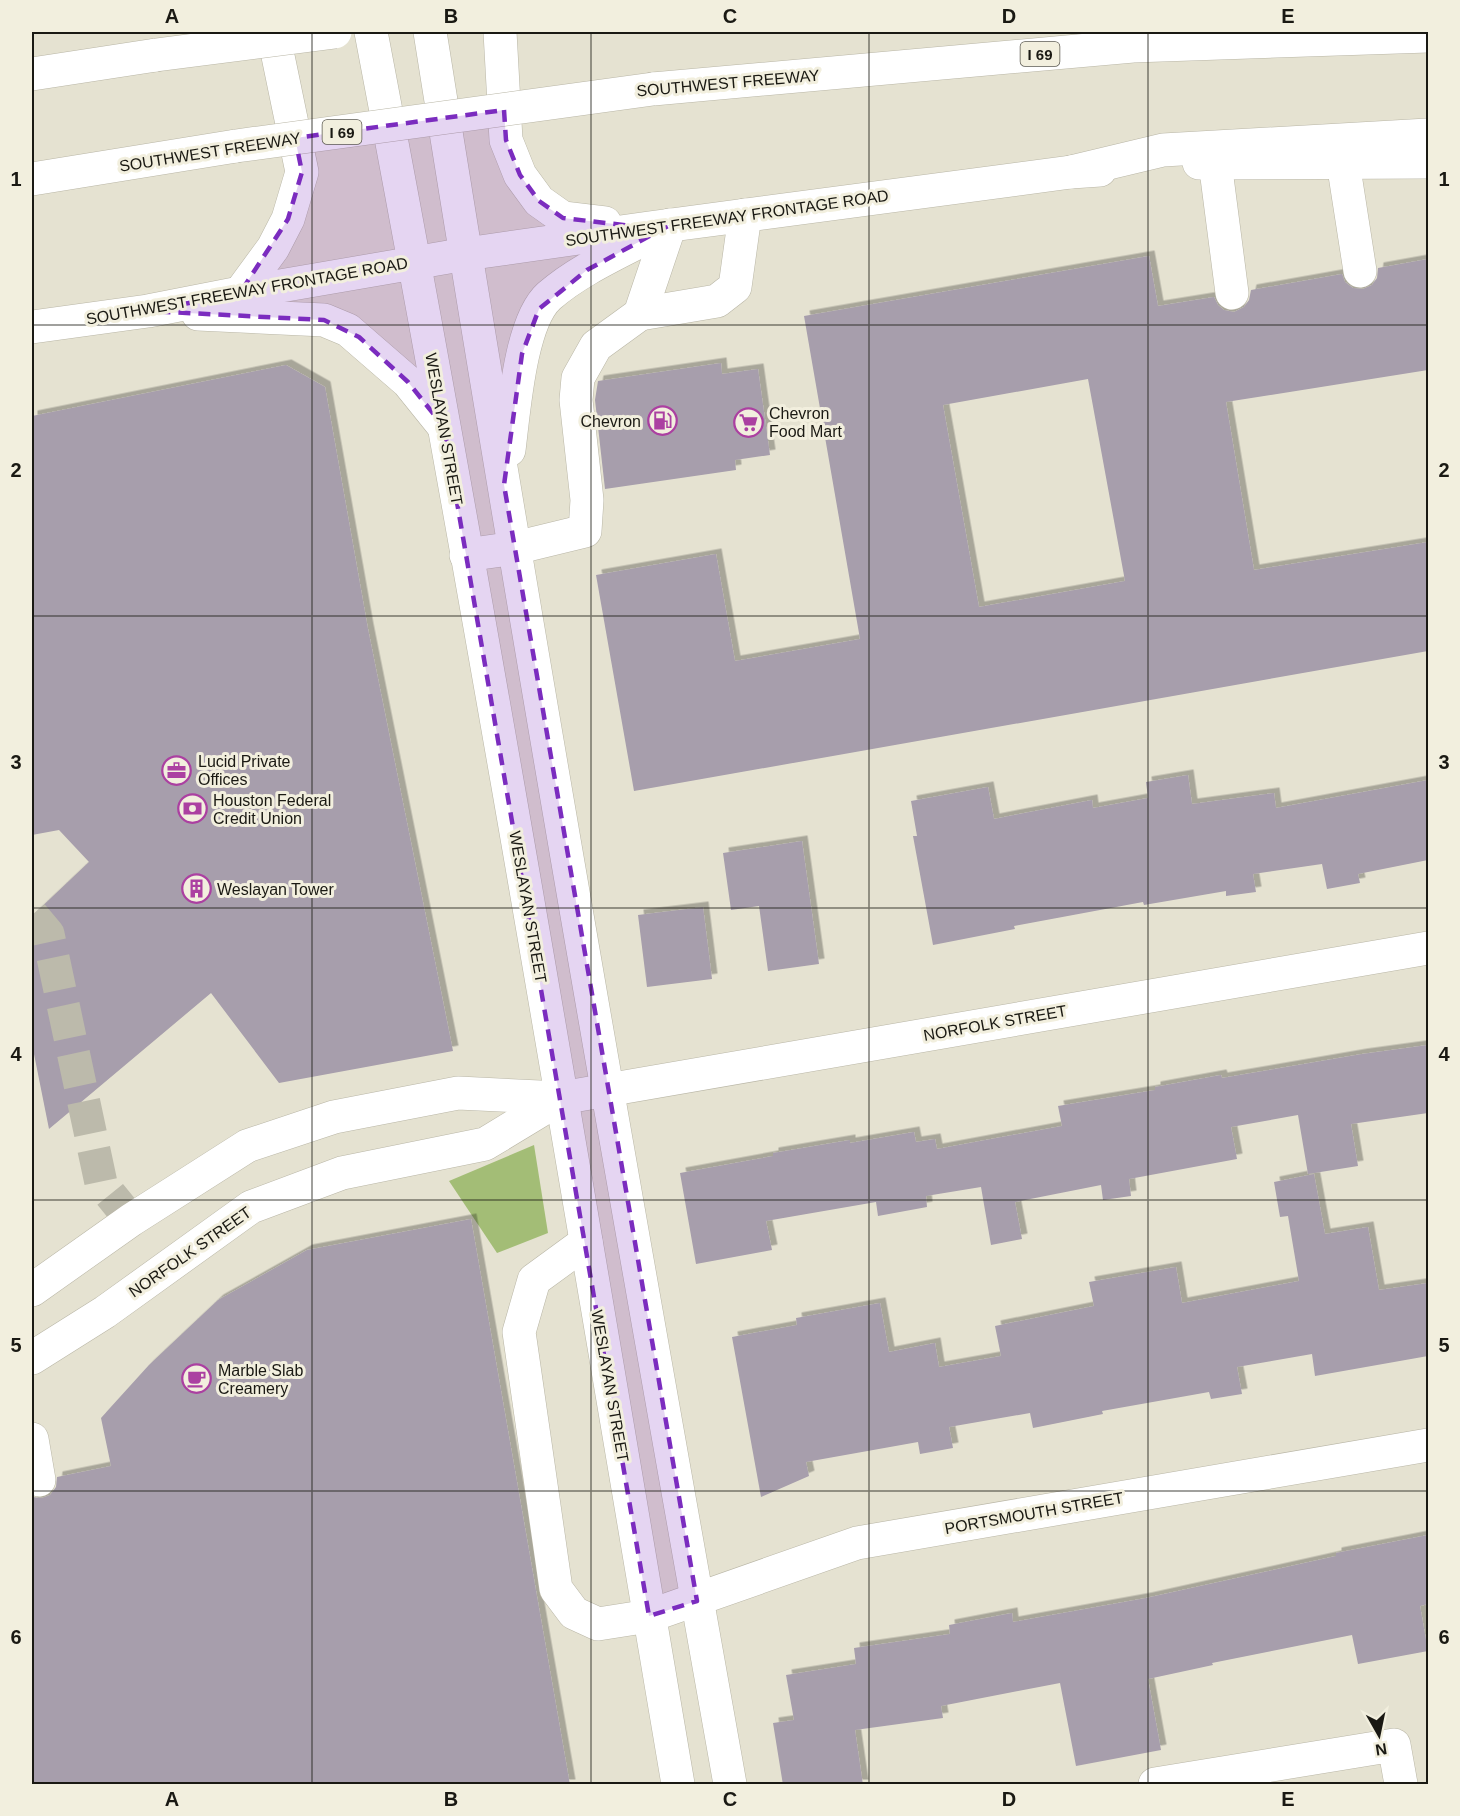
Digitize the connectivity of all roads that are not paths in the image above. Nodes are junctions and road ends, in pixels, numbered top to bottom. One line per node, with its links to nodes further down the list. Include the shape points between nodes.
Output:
1 (273, 32): 19 (main road, via 302,172 288,219 273,248)
2 (335, 32): 7 (main road, bridge)
3 (371, 32): 17 (main road, WESLAYAN STREET)
4 (430, 32): 16 (main road)
5 (500, 32): 15 (main road, via 506,140 520,175 539,201 563,218)
6 (1428, 36): 13 (main road, SOUTHWEST FREEWAY / I 69, bridge, via 1133,46 653,89 236,146)
7 (32, 74)
8 (1428, 135): 12 (main road, via 1163,150)
9 (1215, 162): 10 (main road, SOUTHWEST FREEWAY FRONTAGE ROAD); 12 (main road, SOUTHWEST FREEWAY FRONTAGE ROAD); 20 (main road)
10 (1343, 162): 11 (main road, SOUTHWEST FREEWAY FRONTAGE ROAD); 18 (main road)
11 (1428, 162)
12 (1071, 172): 14 (main road, SOUTHWEST FREEWAY FRONTAGE ROAD)
13 (32, 179)
14 (745, 215): 15 (main road, SOUTHWEST FREEWAY FRONTAGE ROAD); 22 (main road, via 735,287 717,301)
15 (659, 226): 16 (main road, SOUTHWEST FREEWAY FRONTAGE ROAD); 22 (main road); 25 (main road, via 587,270 549,297 539,309 522,354)
16 (466, 254): 17 (main road, SOUTHWEST FREEWAY FRONTAGE ROAD); 25 (main road)
17 (414, 262): 19 (main road, SOUTHWEST FREEWAY FRONTAGE ROAD); 24 (main road, WESLAYAN STREET)
18 (1360, 271)
19 (240, 293): 21 (main road, SOUTHWEST FREEWAY FRONTAGE ROAD)
20 (1232, 294)
21 (148, 311): 23 (main road, SOUTHWEST FREEWAY FRONTAGE ROAD); 24 (main road, via 324,320 358,337 408,382)
22 (640, 314): 26 (main road, via 596,346 578,378 576,400 587,500 585,531)
23 (32, 327)
24 (444, 427): 27 (main road, WESLAYAN STREET)
25 (504, 484): 26 (main road)
26 (515, 548): 27 (main road); 29 (main road)
27 (466, 555): 30 (main road, WESLAYAN STREET)
28 (1428, 948): 29 (main road, NORFOLK STREET)
29 (606, 1091): 30 (main road, NORFOLK STREET); 37 (main road)
30 (561, 1098): 31 (main road, WESLAYAN STREET); 32 (main road, NORFOLK STREET, via 458,1093 334,1117 248,1146 122,1226); 33 (main road, NORFOLK STREET, via 485,1144 342,1173 251,1207 105,1312)
31 (586, 1242): 38 (main road, WESLAYAN STREET); 38 (main road, PORTSMOUTH STREET, via 534,1280 519,1332 556,1589 574,1612 598,1624)
32 (32, 1290)
33 (32, 1359)
34 (32, 1439): 36 (main road)
35 (1428, 1445): 37 (main road, PORTSMOUTH STREET, via 857,1543)
36 (39, 1480)
37 (698, 1601): 38 (main road, PORTSMOUTH STREET); 40 (main road)
38 (649, 1616): 39 (main road, WESLAYAN STREET)
39 (678, 1785)
40 (730, 1785)
41 (1155, 1785): 42 (main road, via 1394,1745)
42 (1401, 1785)

